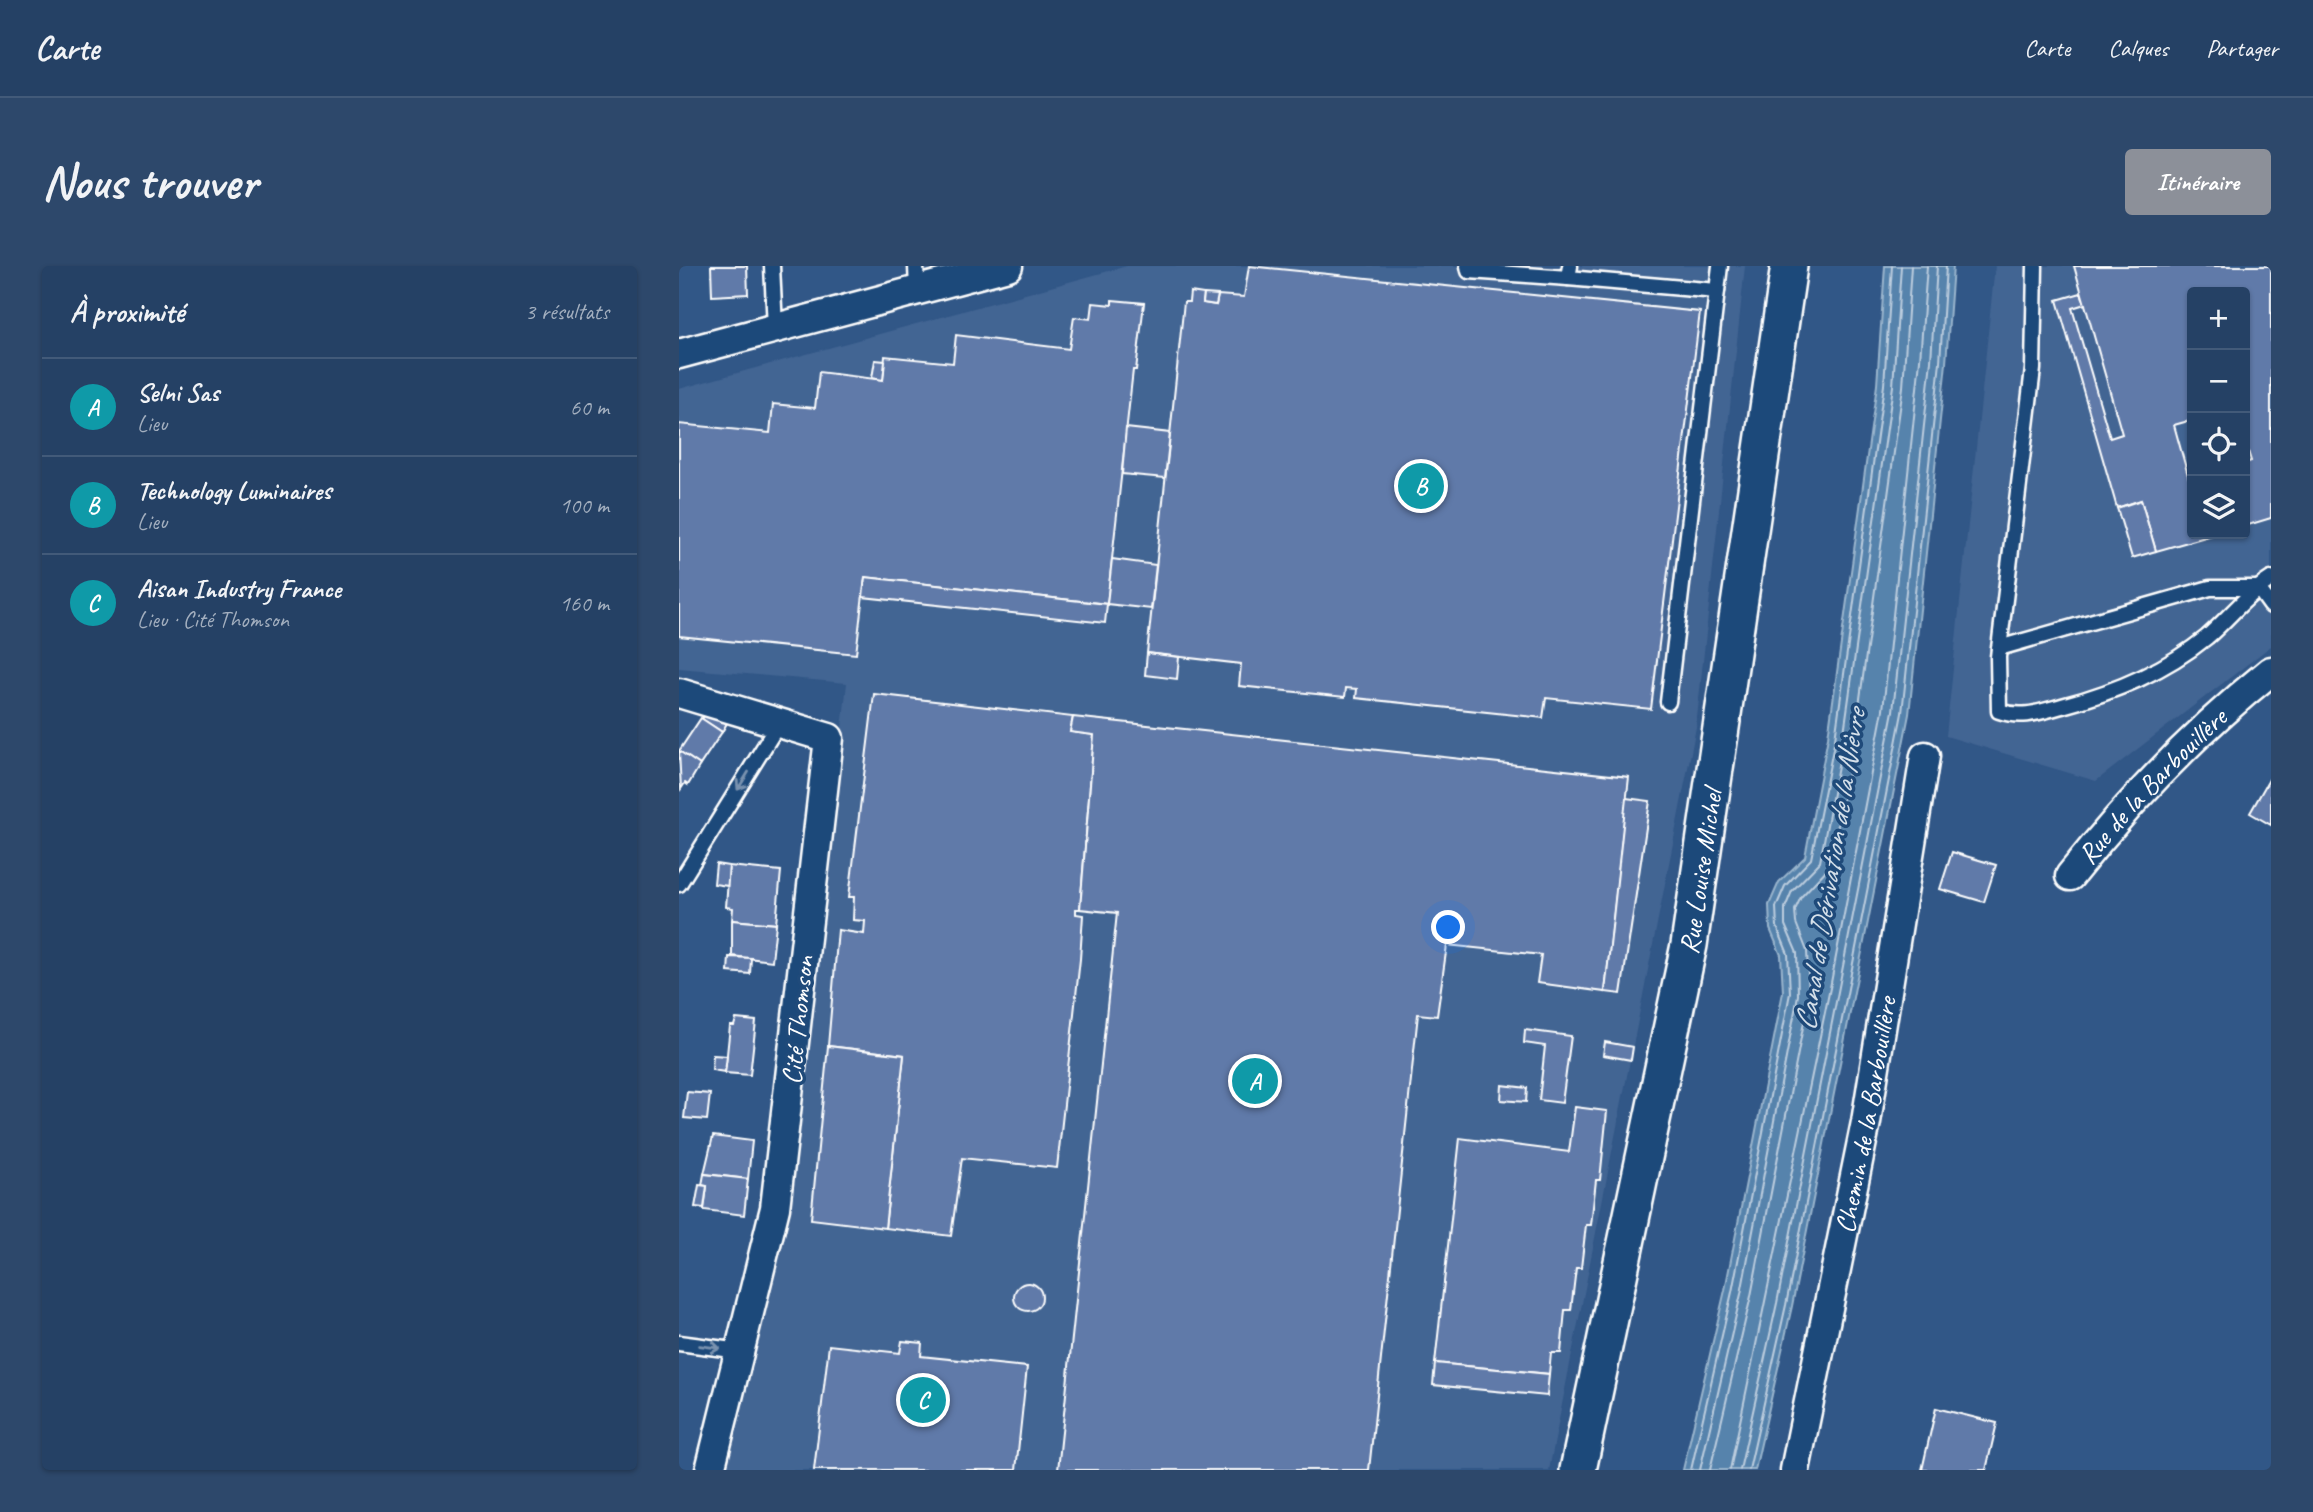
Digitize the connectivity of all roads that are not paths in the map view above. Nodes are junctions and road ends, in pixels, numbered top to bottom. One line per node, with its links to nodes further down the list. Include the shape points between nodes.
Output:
1 (772, 266): 10 (lane)
2 (1007, 266): 8 (street)
3 (1468, 266): 7 (lane, via 1469,271)
4 (1720, 266): 9 (lane)
5 (1789, 266): 26 (street, Rue Louise Michel, via 1689,945)
6 (2035, 266): 15 (lane, via 2033,369)
7 (1569, 272): 9 (lane)
8 (916, 278): 10 (street)
9 (1717, 291): 18 (lane)
10 (775, 328): 11 (street)
11 (679, 354)
12 (2271, 579): 13 (lane)
13 (2258, 588): 14 (lane); 15 (lane, via 2210,588); 15 (lane, via 2205,638 2135,683 2027,716 1999,711)
14 (2271, 606)
15 (1999, 648)
16 (2271, 671): 21 (street, Rue de la Barbouillère, via 2229,704 2122,809)
17 (679, 693): 19 (street, Cité Thomson)
18 (1668, 702)
19 (779, 723): 22 (lane, one-way to 22); 24 (street, Cité Thomson, via 829,738 775,1208)
20 (1925, 756): 27 (street, Chemin de la Barbouillère, via 1866,1122)
21 (2070, 876)
22 (679, 884)
23 (679, 1343): 24 (lane, one-way to 24)
24 (740, 1351): 25 (street, Cité Thomson)
25 (711, 1470)
26 (1578, 1470)
27 (1795, 1470)

